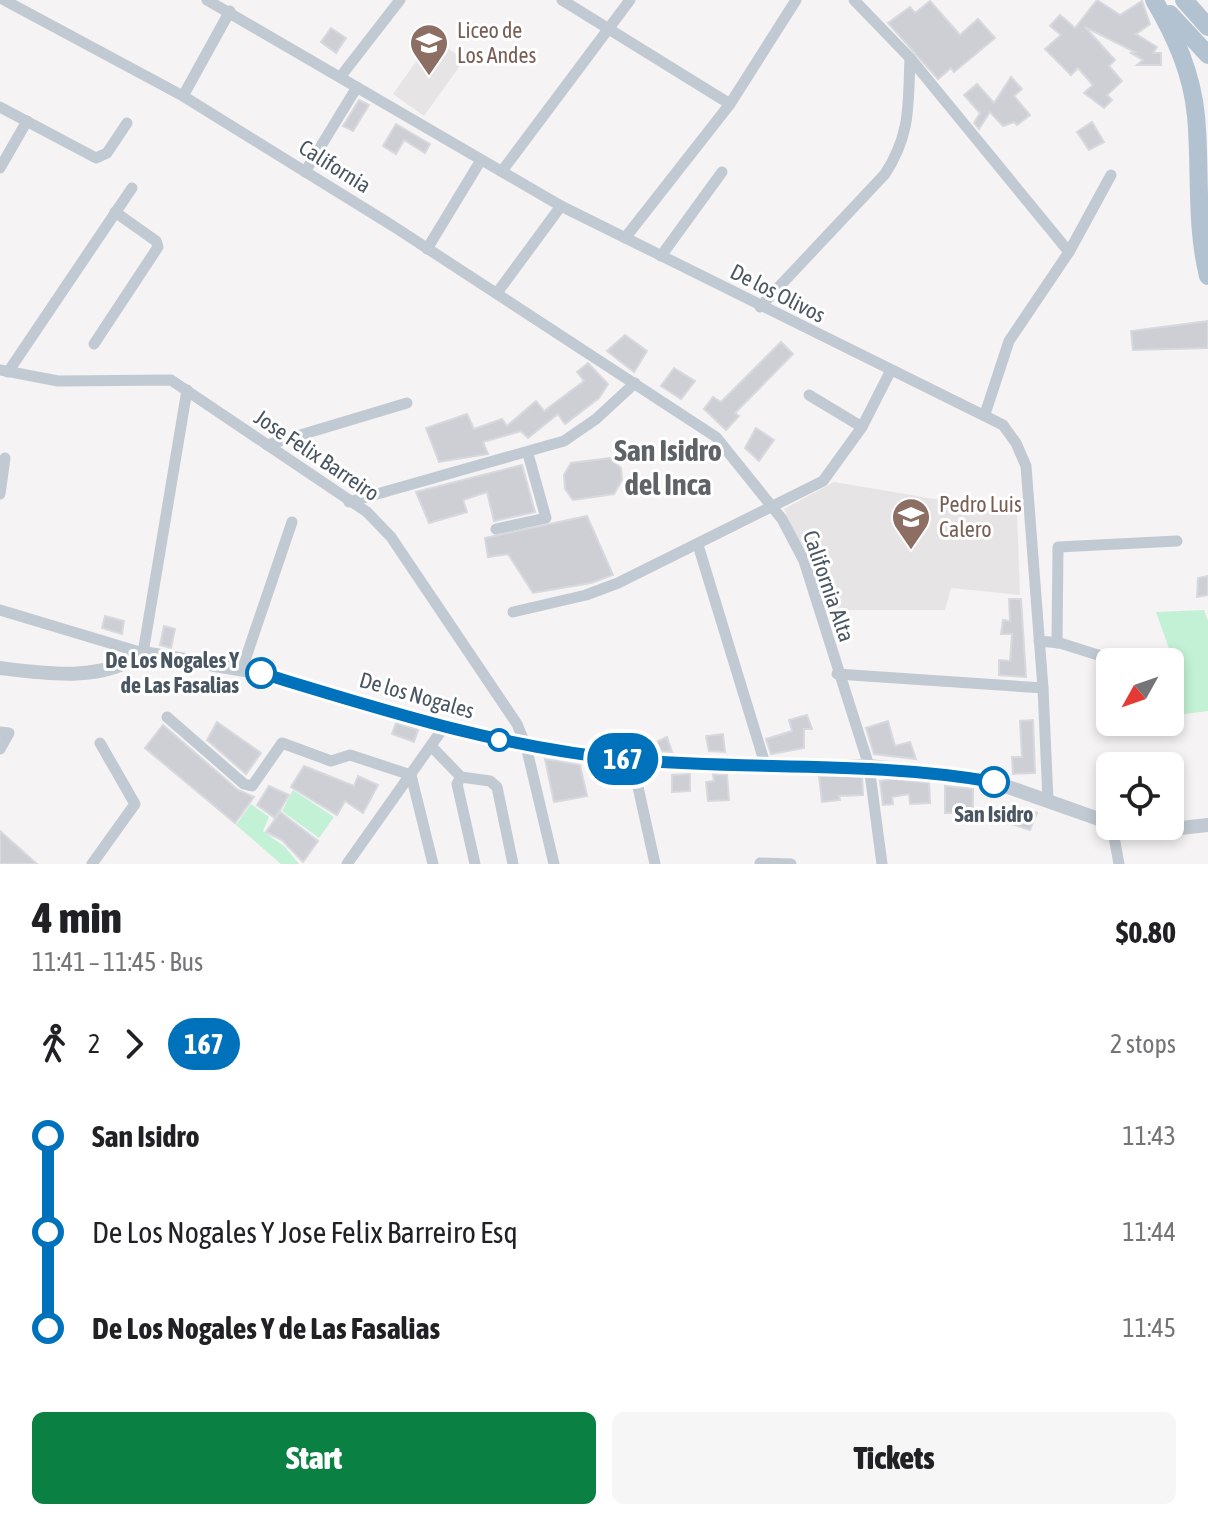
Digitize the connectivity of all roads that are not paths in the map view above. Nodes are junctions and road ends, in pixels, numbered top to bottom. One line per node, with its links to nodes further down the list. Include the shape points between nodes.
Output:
1 (4, 0): 10 (street); 18 (street, California)
2 (209, 0): 11 (street, De los Olivos)
3 (400, 0): 16 (street)
4 (562, 0): 13 (street)
5 (630, 0): 13 (street)
6 (796, 0): 19 (street)
7 (854, 0): 15 (street)
8 (1156, 0): 14 (main road); 36 (main road, via 1180,48 1193,93)
9 (1184, 0): 12 (main road)
10 (0, 7)
11 (230, 11): 16 (street, De los Olivos); 18 (street)
12 (1208, 27)
13 (610, 28): 19 (street); 25 (street)
14 (1208, 55)
15 (910, 58): 34 (street); 38 (street, via 908,128 899,153)
16 (341, 76): 17 (street, De los Olivos)
17 (357, 87): 23 (street, De los Olivos); 26 (street)
18 (183, 96): 26 (street, California)
19 (730, 104): 32 (street)
20 (0, 107): 21 (street)
21 (27, 121): 22 (street, via 99,158); 24 (street)
22 (127, 123)
23 (481, 160): 25 (street, De los Olivos); 33 (street)
24 (0, 168)
25 (502, 171): 30 (street, De los Olivos)
26 (305, 172): 33 (street, California)
27 (722, 172): 35 (street)
28 (1111, 175): 34 (street)
29 (132, 188): 31 (street)
30 (561, 206): 32 (street, De los Olivos); 37 (street)
31 (115, 212): 39 (street, via 158,247); 40 (street)
32 (625, 238): 35 (street, De los Olivos)
33 (427, 249): 37 (street, California)
34 (1069, 252): 46 (street, via 1009,341)
35 (661, 256): 38 (street, De los Olivos)
36 (1208, 276)
37 (497, 293): 42 (street, California)
38 (760, 307): 41 (street, De los Olivos)
39 (94, 344)
40 (4, 371): 43 (street, Jose Felix Barreiro, via 97,383 163,379)
41 (890, 372): 46 (street, De los Olivos); 47 (street)
42 (635, 383): 49 (street, via 564,441); 53 (street, California Alta, via 707,430)
43 (187, 390): 48 (street, Jose Felix Barreiro); 62 (street)
44 (809, 395): 47 (street)
45 (407, 403): 48 (street)
46 (985, 414): 60 (street, De los Olivos, via 1003,425 1026,466)
47 (862, 427): 53 (street, via 828,477)
48 (267, 445): 52 (street, Jose Felix Barreiro)
49 (528, 454): 52 (street); 55 (street, via 546,518)
50 (5, 458): 51 (street)
51 (0, 494)
52 (349, 502): 72 (street, Jose Felix Barreiro, via 391,537 514,718)
53 (774, 508): 57 (street); 66 (street, California Alta, via 808,572)
54 (292, 522): 65 (street)
55 (496, 529)
56 (1177, 541): 61 (street, via 1058,547)
57 (698, 545): 59 (street, via 602,589); 77 (street)
58 (0, 610): 62 (street)
59 (513, 612)
60 (1039, 641): 61 (street); 67 (street, De los Olivos)
61 (1057, 643): 63 (street)
62 (143, 653): 64 (street, via 103,673); 65 (street, De los Nogales)
63 (1096, 655)
64 (0, 668)
65 (242, 669): 69 (street, De los Nogales)
66 (837, 674): 67 (street); 76 (street, California Alta)
67 (1043, 688): 80 (street, De los Olivos)
68 (167, 717): 78 (street, via 252,786 282,743 331,761 350,755)
69 (444, 727): 72 (street, De los Nogales); 73 (street)
70 (0, 732): 74 (street, via 9,733)
71 (100, 743): 86 (street, via 135,804)
72 (526, 746): 75 (street, De los Nogales); 91 (street, Jose Felix Barreiro)
73 (432, 747): 78 (street); 79 (street)
74 (0, 749)
75 (632, 760): 77 (street, De los Nogales); 92 (street)
76 (869, 766): 77 (street, De los Nogales); 80 (street, De los Nogales, via 994,782); 94 (street, California Alta)
77 (766, 767)
78 (411, 775): 87 (street); 88 (street)
79 (461, 777): 89 (street, via 457,784); 90 (street, via 497,787)
80 (1048, 800): 81 (street, De los Nogales)
81 (1096, 818)
82 (1208, 825): 83 (street)
83 (1184, 828)
84 (1114, 840): 95 (street)
85 (760, 863): 93 (street)
86 (92, 864)
87 (347, 864)
88 (433, 864)
89 (475, 864)
90 (513, 864)
91 (554, 864)
92 (655, 864)
93 (791, 864)
94 (882, 864)
95 (1119, 864)

